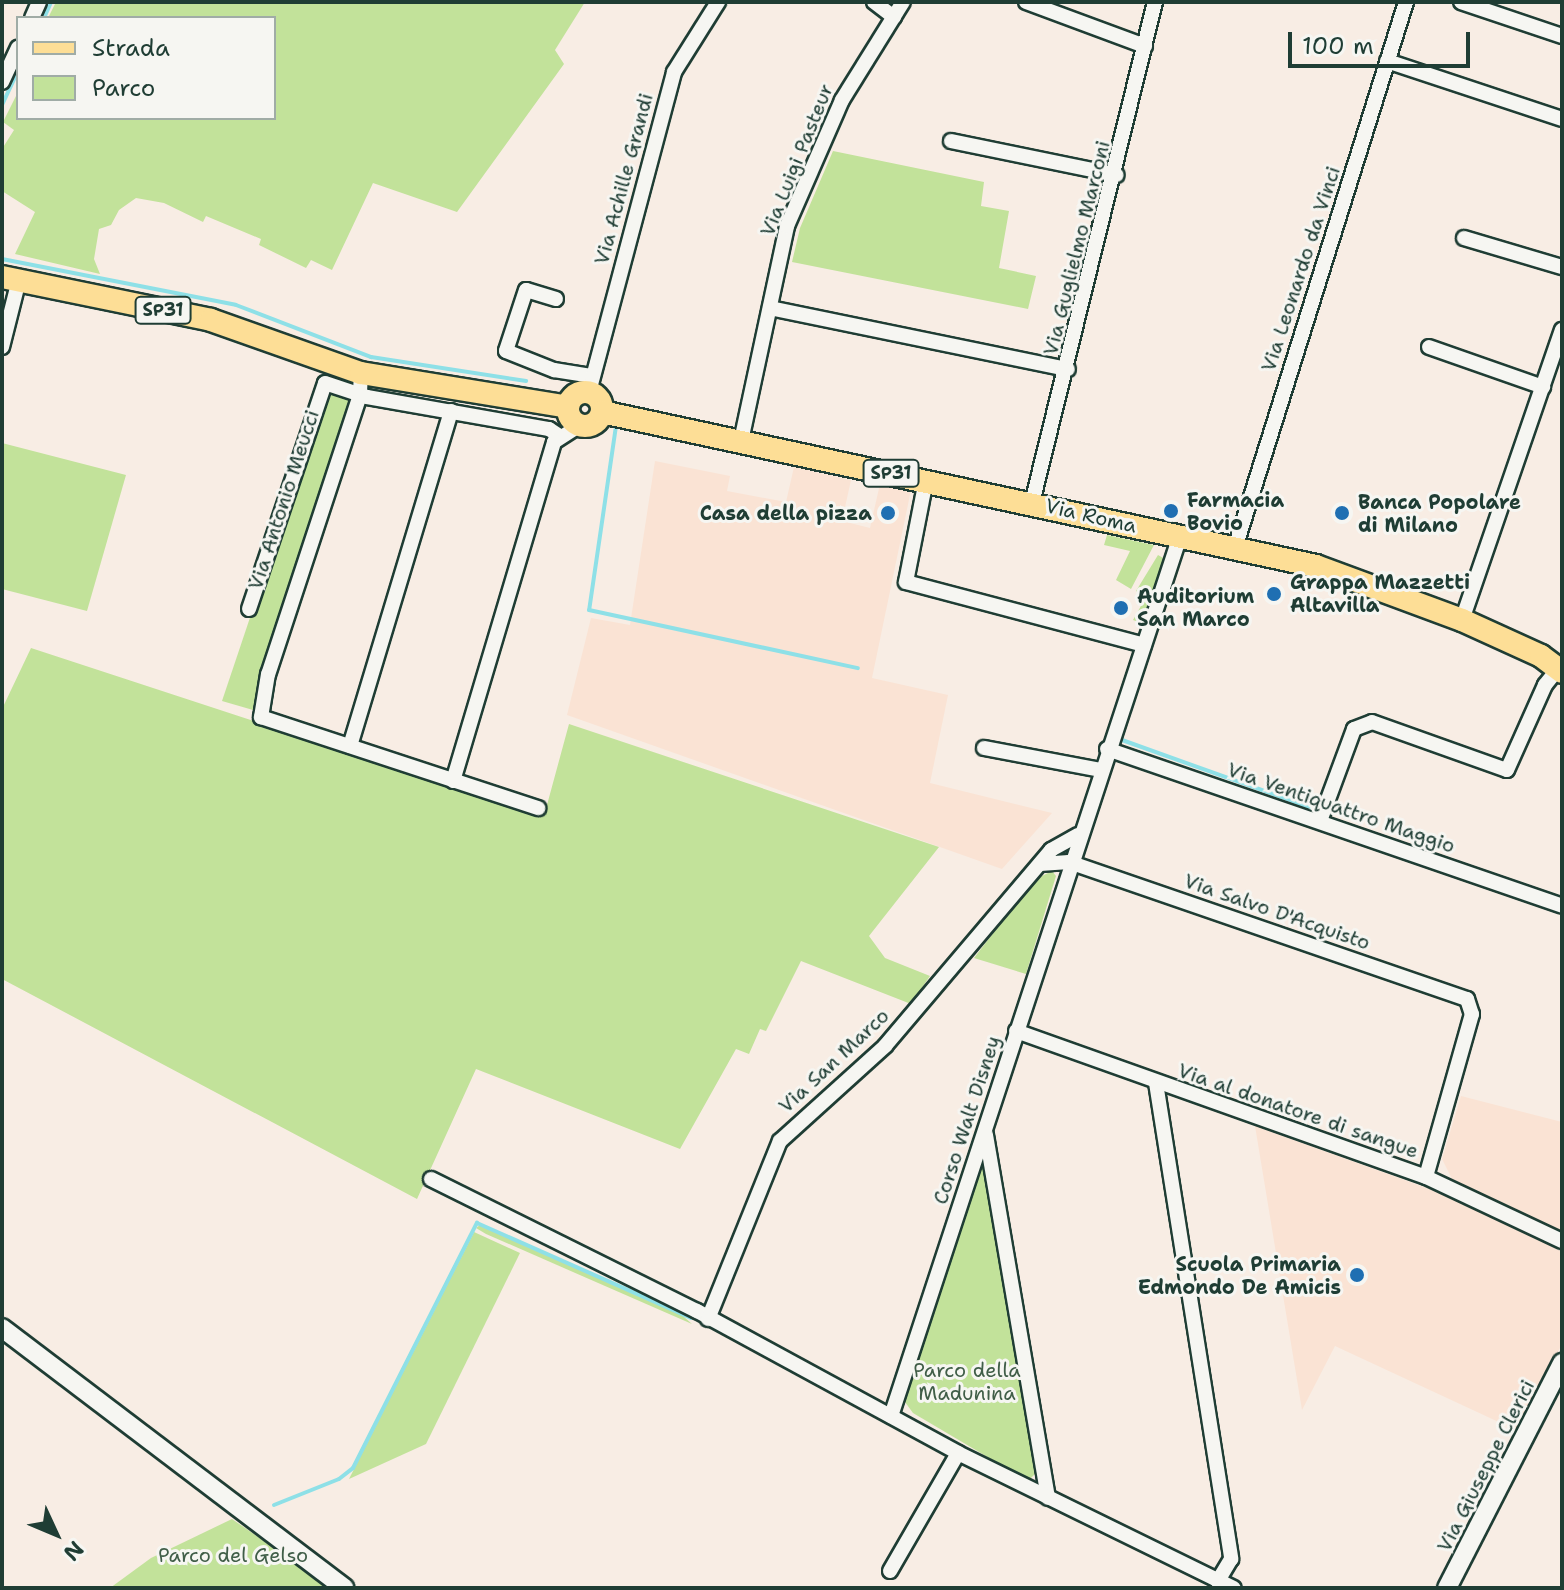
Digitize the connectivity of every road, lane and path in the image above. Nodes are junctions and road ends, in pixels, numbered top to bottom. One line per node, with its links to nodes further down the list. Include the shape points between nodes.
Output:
1 (718, 2): 27 (street, Via Achille Grandi, via 674,72)
2 (874, 2): 8 (street)
3 (903, 2): 8 (street, Via Luigi Pasteur)
4 (1026, 2): 10 (street)
5 (1155, 2): 10 (street, Via Guglielmo Marconi)
6 (1406, 2): 12 (street, Via Leonardo da Vinci)
7 (1461, 2): 9 (street)
8 (894, 17): 21 (street, Via Luigi Pasteur, via 842,100 787,226)
9 (1562, 36)
10 (1145, 46): 16 (street, Via Guglielmo Marconi)
11 (16, 52): 13 (street)
12 (1387, 61): 14 (street); 37 (street, Via Leonardo da Vinci)
13 (2, 82)
14 (1562, 119)
15 (951, 141): 16 (street)
16 (1117, 175): 25 (street, Via Guglielmo Marconi)
17 (1464, 238): 18 (street)
18 (1562, 267)
19 (10, 279): 23 (street); 26 (main road, SP31, via 211,320 320,358)
20 (556, 299): 27 (street, via 526,290 506,351)
21 (770, 308): 25 (street); 33 (street, Via Luigi Pasteur)
22 (1562, 330): 28 (street)
23 (2, 347)
24 (1429, 347): 28 (street)
25 (1068, 369): 35 (street, Via Guglielmo Marconi)
26 (360, 384): 29 (street); 31 (main road, SP31); 38 (street, Via Antonio Meucci, via 321,386); 42 (street, via 268,674 261,717)
27 (591, 384): 30 (main road); 31 (main road, via 573,397)
28 (1543, 387): 39 (street)
29 (451, 411): 32 (street); 42 (street)
30 (602, 412): 31 (main road, via 596,422); 33 (main road, Via Roma / SP31)
31 (574, 416): 32 (street)
32 (558, 435): 46 (street)
33 (741, 441): 34 (main road, Via Roma / SP31)
34 (926, 480): 35 (main road, Via Roma / SP31); 40 (street, via 906,582)
35 (1032, 503): 36 (main road, Via Roma / SP31)
36 (1180, 536): 37 (main road, Via Roma / SP31); 40 (street)
37 (1235, 548): 39 (main road, Via Roma / SP31, via 1353,577)
38 (249, 609)
39 (1462, 620): 41 (main road, Via Roma / SP31)
40 (1144, 645): 44 (street)
41 (1560, 671): 48 (street, via 1545,685 1507,770 1372,722 1354,729)
42 (350, 746): 46 (street)
43 (984, 748): 45 (street)
44 (1107, 749): 45 (street); 48 (street, Via Ventiquattro Maggio)
45 (1100, 770): 49 (street)
46 (453, 781): 47 (street)
47 (538, 808)
48 (1320, 821): 52 (street, Via Ventiquattro Maggio)
49 (1078, 835): 50 (street, Corso Walt Disney); 51 (street, Via San Marco, via 1062,840)
50 (1069, 862): 51 (street); 53 (street, Corso Walt Disney); 56 (street, Via Salvo D'Acquisto, via 1470,1003 1472,1014)
51 (1040, 864): 59 (street, Via San Marco, via 885,1046 780,1141)
52 (1562, 906)
53 (1016, 1031): 54 (street, Via al donatore di sangue); 55 (street, Corso Walt Disney)
54 (1156, 1083): 56 (street, Via al donatore di sangue); 66 (street, via 1231,1559)
55 (985, 1131): 62 (street, Corso Walt Disney); 64 (street)
56 (1426, 1177): 58 (street, Via al donatore di sangue)
57 (431, 1179): 59 (street)
58 (1562, 1241)
59 (708, 1319): 62 (street)
60 (2, 1328): 67 (street)
61 (1562, 1363): 69 (street, Via Giuseppe Clerici)
62 (891, 1416): 63 (street)
63 (958, 1453): 64 (street); 65 (street)
64 (1048, 1498): 66 (street)
65 (890, 1571)
66 (1218, 1581): 68 (street)
67 (345, 1588)
68 (1234, 1588)
69 (1447, 1588)

